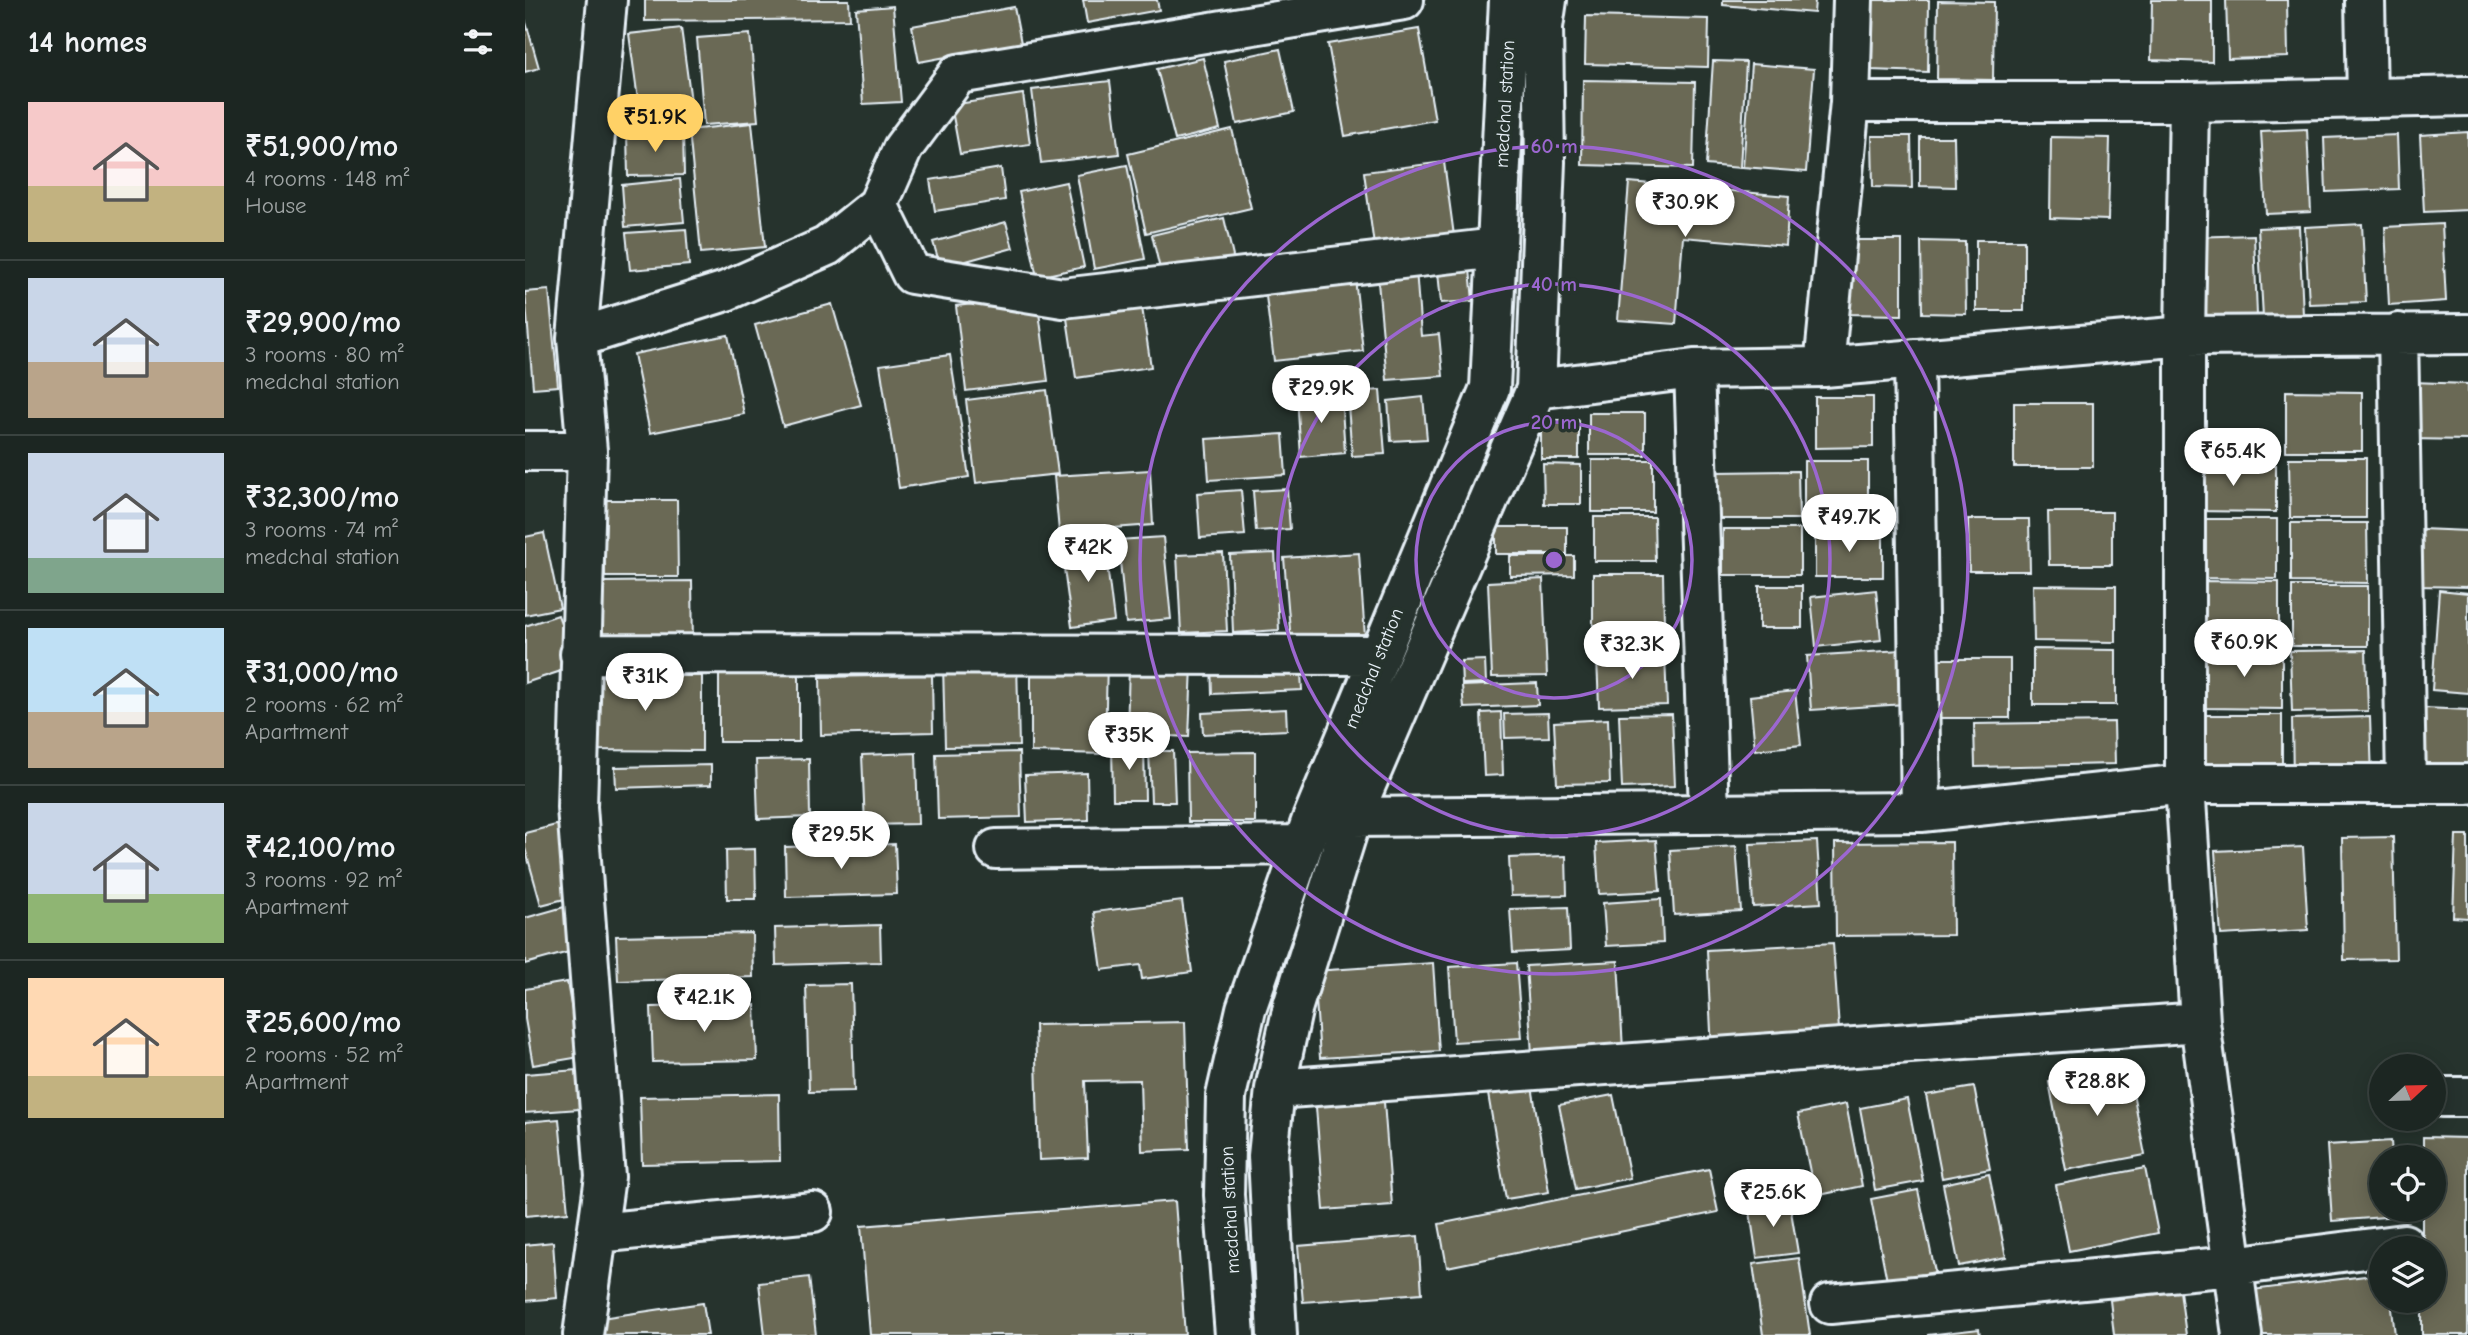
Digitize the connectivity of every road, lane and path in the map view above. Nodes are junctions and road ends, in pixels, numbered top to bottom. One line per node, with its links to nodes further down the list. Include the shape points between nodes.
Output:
1 (607, 0): 16 (street)
2 (1404, 0): 11 (street, via 958,74 903,148)
3 (1509, 0): 12 (street, medchal station)
4 (1547, 0): 20 (street, medchal station)
5 (1853, 0): 9 (street)
6 (2365, 0): 8 (street)
7 (2468, 96): 8 (street)
8 (2367, 97): 10 (street)
9 (1850, 102): 10 (street); 18 (street)
10 (2189, 102): 15 (street)
11 (878, 205): 12 (street, via 912,274 1063,298); 16 (street, via 827,246 726,291)
12 (1497, 248): 24 (street, medchal station, via 1490,388)
13 (2398, 333): 14 (street); 15 (street); 26 (street)
14 (2468, 334)
15 (2185, 336): 17 (street); 25 (street)
16 (577, 338): 21 (street)
17 (1914, 359): 18 (street); 29 (street)
18 (1824, 367): 19 (street)
19 (1694, 369): 20 (street); 28 (street)
20 (1536, 389): 30 (street, medchal station)
21 (587, 451): 22 (street); 23 (street)
22 (525, 452)
23 (580, 654): 24 (street); 36 (street, via 577,807 605,1177)
24 (1378, 654): 31 (street, medchal station)
25 (2185, 784): 26 (street); 29 (street); 33 (street)
26 (2406, 784): 27 (street)
27 (2468, 784)
28 (1709, 812): 29 (street); 30 (street)
29 (1921, 812)
30 (1352, 817): 34 (street, medchal station, via 1293,1006)
31 (1303, 845): 32 (street); 41 (street, medchal station, via 1246,1009 1226,1096 1224,1195)
32 (996, 849)
33 (2200, 1022): 34 (street); 38 (street)
34 (1275, 1089): 42 (street, medchal station, via 1268,1156)
35 (813, 1212): 36 (street)
36 (597, 1233): 40 (street)
37 (2369, 1249): 38 (street)
38 (2233, 1266): 39 (street); 43 (street)
39 (1830, 1304)
40 (583, 1335)
41 (1235, 1335)
42 (1277, 1335)
43 (2242, 1335)

